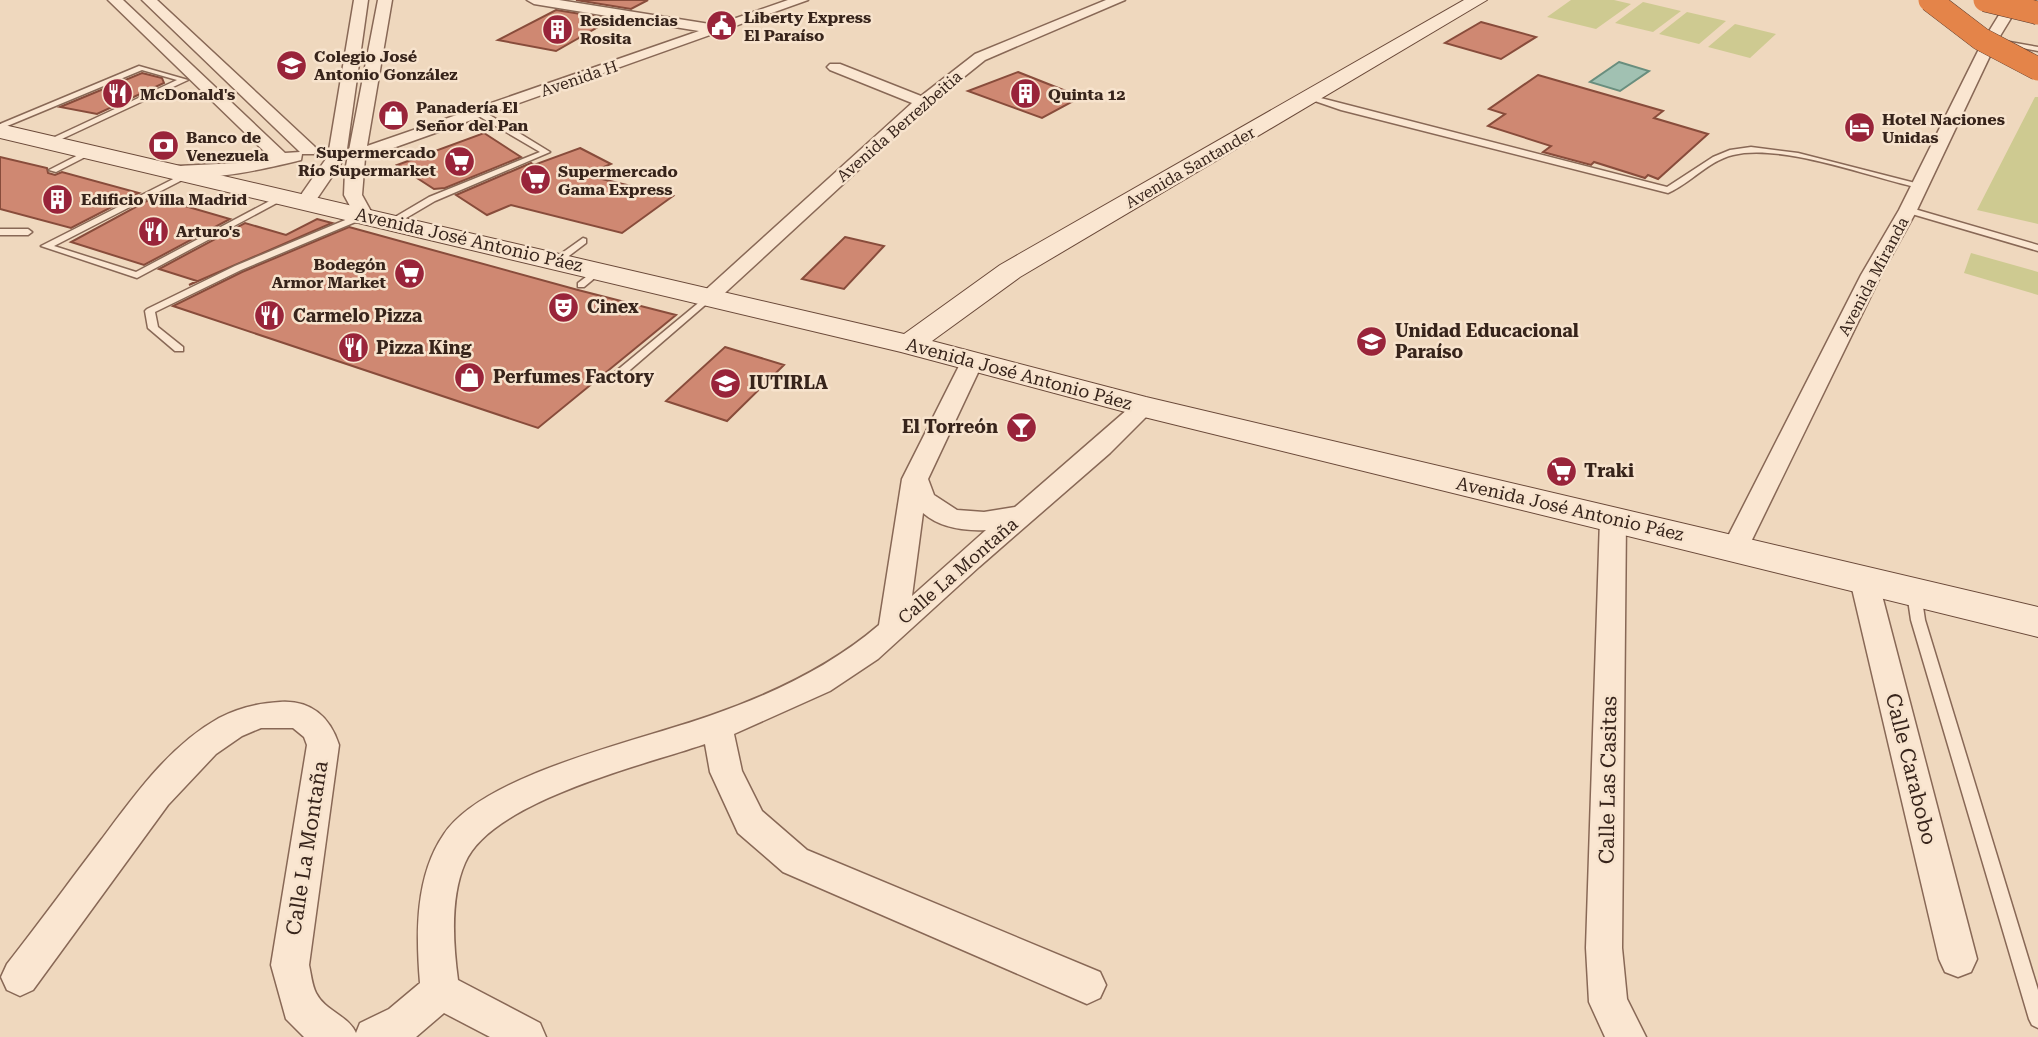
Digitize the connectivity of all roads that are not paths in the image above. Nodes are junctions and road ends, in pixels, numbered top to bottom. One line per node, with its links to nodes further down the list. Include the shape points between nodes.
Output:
1 (115, 0): 27 (street)
2 (149, 0): 24 (street)
3 (361, 0): 21 (street)
4 (385, 0): 26 (street)
5 (534, 0): 13 (street)
6 (801, 0): 13 (street, Avenida H)
7 (1118, 0): 19 (street, Avenida Berrezbeitia, via 980,57)
8 (1478, 0): 18 (main road, Avenida Santander)
9 (1930, 0): 17 (highway, bridge, via 1986,45)
10 (1985, 0): 12 (highway, bridge)
11 (2012, 5): 14 (street, Avenida Miranda)
12 (2038, 13)
13 (719, 29): 20 (street, Avenida H)
14 (1990, 41): 15 (lane); 30 (street, Avenida Miranda)
15 (2038, 49)
16 (835, 67): 19 (street)
17 (2038, 69)
18 (1312, 97): 30 (lane, via 1668,190 1722,157 1749,149 1784,152); 41 (main road, Avenida Santander, via 1010,271)
19 (923, 102): 40 (street, Avenida Berrezbeitia)
20 (480, 113): 26 (street, Avenida H); 34 (lane, via 546,152 432,199)
21 (343, 125): 24 (street); 31 (street, via 337,156)
22 (0, 129): 23 (main road, Avenida José Antonio Páez); 23 (lane, via 142,68 184,80)
23 (48, 142): 25 (main road, Avenida José Antonio Páez)
24 (308, 150): 27 (street)
25 (91, 152): 28 (lane); 29 (main road, Avenida José Antonio Páez)
26 (357, 155): 33 (street, via 353,195)
27 (283, 160): 29 (street)
28 (53, 170)
29 (184, 172): 31 (main road, Avenida José Antonio Páez); 31 (lane, via 46,246 137,275)
30 (1919, 185): 32 (street, Avenida Miranda)
31 (295, 200): 33 (main road, Avenida José Antonio Páez)
32 (1909, 210): 38 (lane); 49 (street, Avenida Miranda, via 1871,275)
33 (363, 216): 34 (main road, Avenida José Antonio Páez); 42 (lane, via 150,311 153,328)
34 (393, 222): 39 (main road, Avenida José Antonio Páez)
35 (0, 232): 36 (lane)
36 (28, 232)
37 (583, 241): 39 (lane)
38 (2038, 248)
39 (558, 260): 40 (main road, Avenida José Antonio Páez, via 590,278)
40 (708, 298): 41 (main road, Avenida José Antonio Páez); 44 (lane)
41 (910, 345): 43 (main road, Avenida José Antonio Páez)
42 (179, 349)
43 (972, 362): 45 (main road, Avenida José Antonio Páez); 46 (street, Calle La Montaña)
44 (619, 374)
45 (1143, 407): 47 (street, Calle La Montaña); 48 (main road, Avenida José Antonio Páez)
46 (915, 479): 47 (street, Calle La Montaña, via 925,502 951,519 1000,521); 53 (street, Calle La Montaña)
47 (1023, 513): 53 (street, Calle La Montaña)
48 (1614, 519): 49 (main road, Avenida José Antonio Páez); 63 (street, Calle Las Casitas, via 1604,948 1608,1002)
49 (1735, 548): 50 (main road, Avenida José Antonio Páez)
50 (1864, 580): 51 (main road, Avenida José Antonio Páez); 55 (street, Calle Carabobo)
51 (1914, 592): 52 (main road, Avenida José Antonio Páez); 59 (lane, via 1922,634)
52 (2038, 622)
53 (893, 628): 54 (street, Calle La Montaña, via 864,656 830,677)
54 (717, 727): 57 (street, via 726,772 750,822 795,861); 58 (street, Calle La Montaña, via 528,793 483,818 457,843 444,869 436,960)
55 (1958, 959)
56 (20, 977): 60 (street, Calle La Montaña, via 161,786 198,751 232,726 271,712 299,715 318,728 323,746 290,965 300,1004 322,1028)
57 (1087, 985)
58 (440, 991): 61 (street, via 403,1023); 62 (street)
59 (2038, 1019)
60 (338, 1037)
61 (374, 1037)
62 (526, 1037)
63 (1626, 1037)

